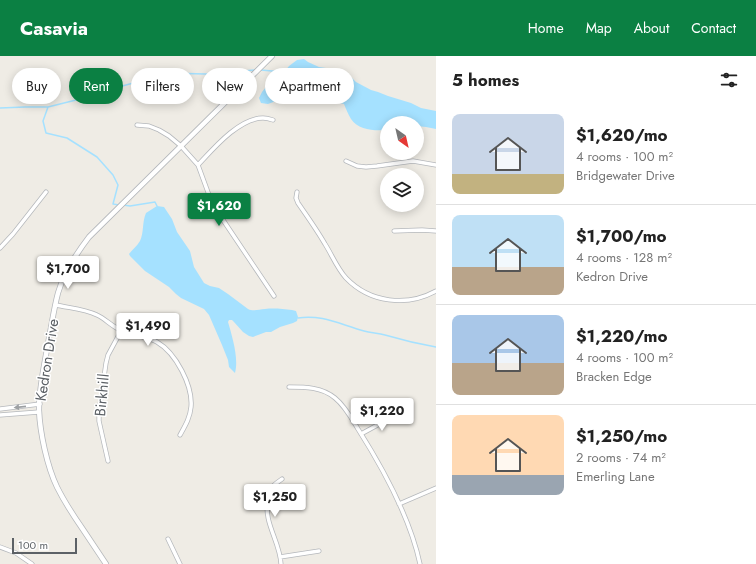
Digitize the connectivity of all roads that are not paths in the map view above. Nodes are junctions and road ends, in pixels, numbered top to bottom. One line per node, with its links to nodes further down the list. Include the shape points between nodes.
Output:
1 (272, 56): 4 (street, Kedron Drive)
2 (273, 120): 6 (street, via 261,118 242,124)
3 (137, 124): 4 (street, via 159,130)
4 (181, 146): 6 (street); 15 (street, Kedron Drive, via 84,243 73,258 63,280)
5 (346, 161): 7 (street, via 366,167 413,161)
6 (198, 165): 14 (street, via 215,208)
7 (436, 165)
8 (46, 192): 12 (street)
9 (297, 192): 13 (street, via 298,203 323,240 337,267 354,286 374,296 398,301 425,296)
10 (394, 231): 11 (street)
11 (436, 231)
12 (0, 248)
13 (436, 291)
14 (274, 296)
15 (56, 305): 16 (street, via 97,315); 18 (street, Kedron Drive, via 42,379)
16 (121, 331): 24 (street, via 157,342 168,350 176,361 187,382 191,398 189,416); 25 (street, Birkhill, via 108,355 99,412)
17 (289, 387): 23 (street, via 309,387 328,393 346,410)
18 (40, 404): 19 (street, one-way to 19); 20 (street, Kedron Drive)
19 (0, 409)
20 (39, 412): 21 (street); 34 (street, Kedron Drive, via 46,456 57,486)
21 (0, 415)
22 (394, 416): 23 (street)
23 (361, 434): 28 (street)
24 (180, 435)
25 (108, 461)
26 (282, 478): 32 (street, via 272,488 267,508 269,524)
27 (436, 488): 28 (street)
28 (399, 504): 37 (street, via 414,539)
29 (168, 539): 35 (street)
30 (0, 547): 33 (street, via 16,553)
31 (320, 551): 32 (street)
32 (280, 557): 36 (street)
33 (32, 564)
34 (106, 564)
35 (180, 564)
36 (281, 564)
37 (420, 564)

